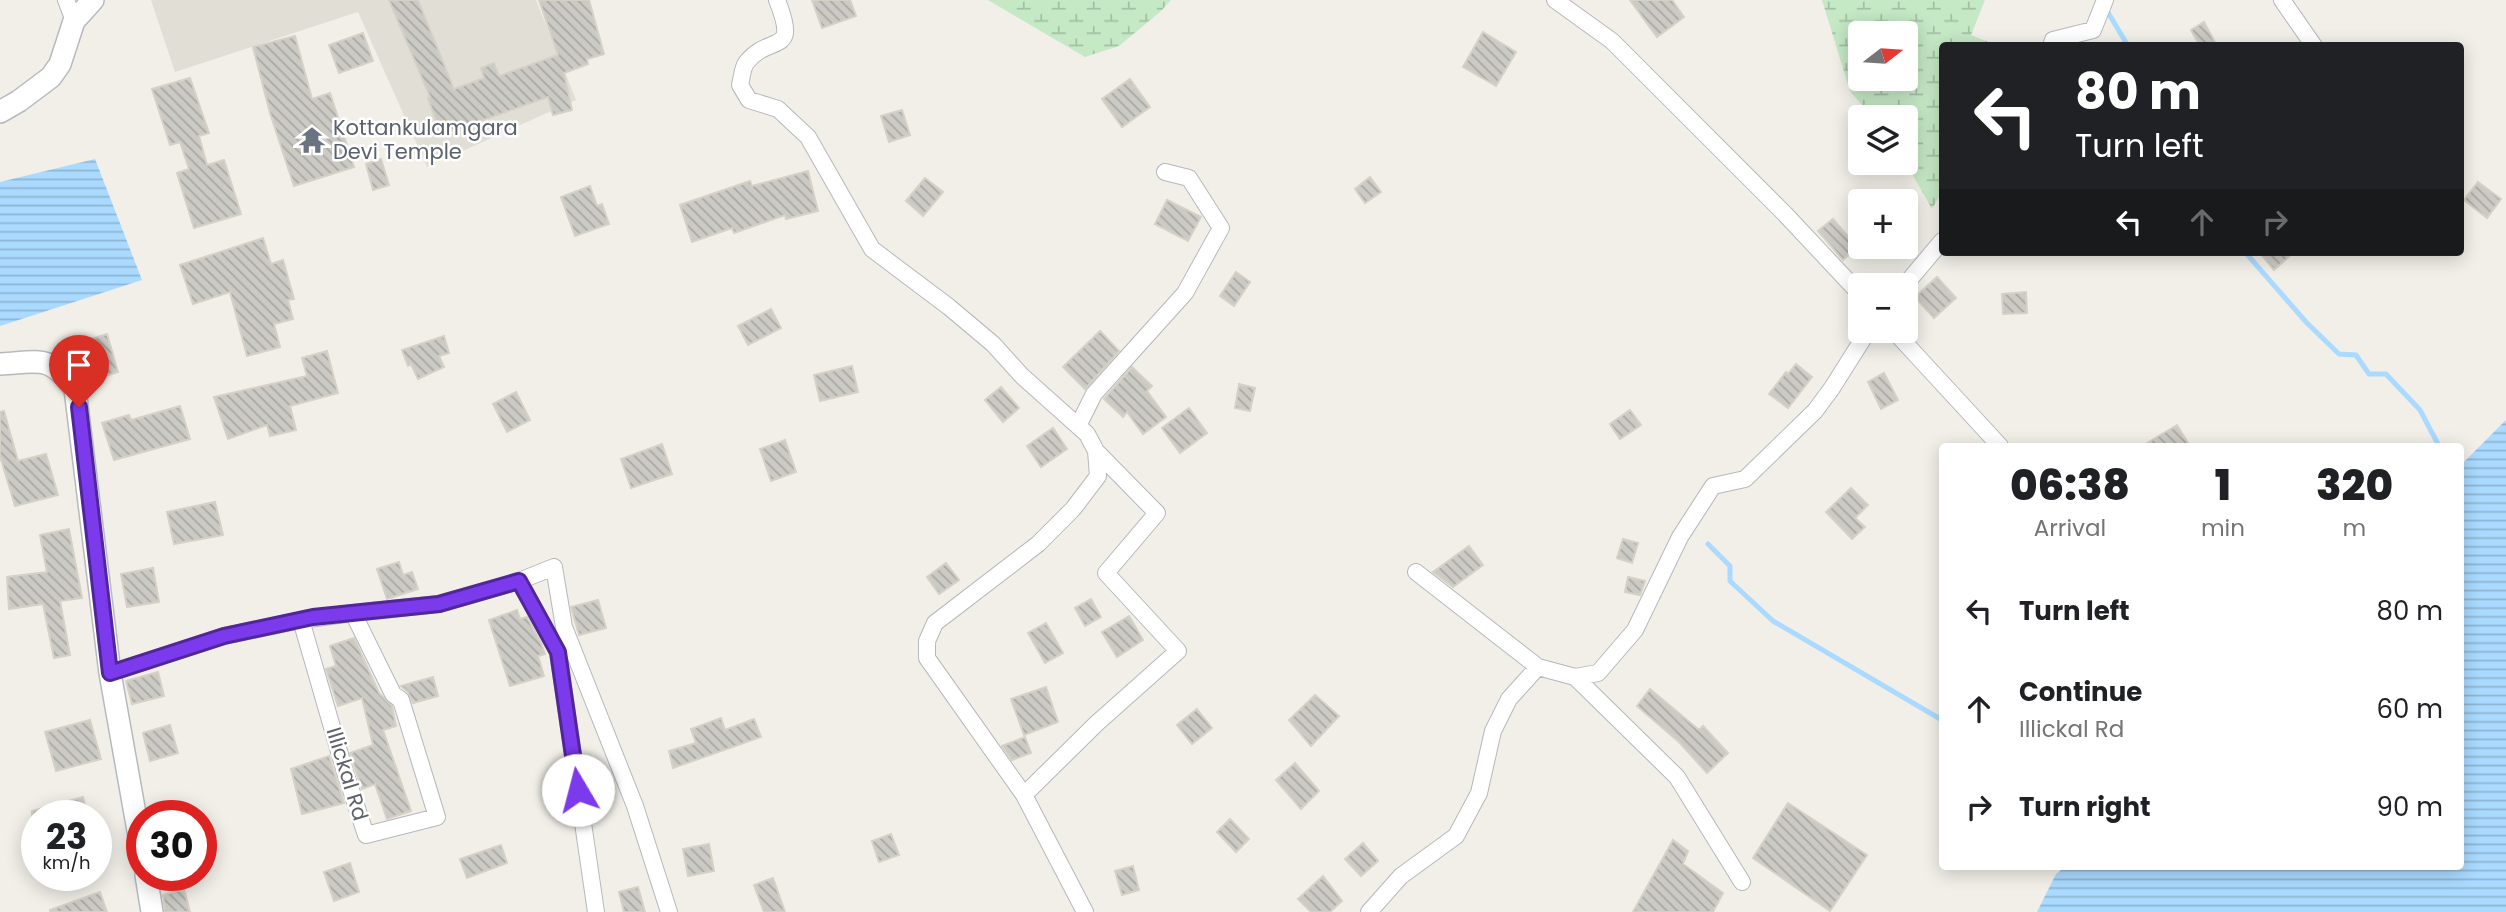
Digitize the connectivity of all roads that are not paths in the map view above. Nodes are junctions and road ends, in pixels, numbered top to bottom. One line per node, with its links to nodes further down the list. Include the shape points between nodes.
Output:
1 (66, 0): 7 (street)
2 (93, 0): 7 (main road)
3 (777, 0): 18 (street, via 787,32 779,43 745,65 740,85 749,100 778,109 808,137 872,249 993,344)
4 (1555, 0): 14 (street, via 1612,41)
5 (2105, 0): 8 (street, via 2093,30)
6 (2282, 0): 9 (street)
7 (74, 21): 10 (main road, via 51,77)
8 (2053, 42)
9 (2311, 42)
10 (0, 112)
11 (1165, 172): 18 (street, via 1189,178 1221,228 1185,293 1094,394)
12 (1939, 245): 13 (street)
13 (1915, 273)
14 (1848, 281)
15 (1860, 343): 27 (street, via 1815,411 1745,479 1713,486 1679,537 1635,630 1598,673)
16 (1905, 343): 19 (street)
17 (0, 364): 26 (main road, via 45,361 75,389)
18 (1078, 426): 20 (street)
19 (1997, 443)
20 (1096, 451): 28 (street, via 1098,475 1073,509 1038,544 935,623 927,641 927,657); 28 (street, via 1157,513 1106,573 1178,651)
21 (1416, 572): 25 (street)
22 (519, 581): 23 (street, via 439,604); 33 (street, via 558,652); 34 (street, via 554,567 564,626 635,806)
23 (353, 613): 24 (street); 24 (street, Illickal Rd, via 393,694 401,700 438,817 366,835)
24 (301, 620): 26 (street, via 224,636)
25 (1538, 667): 27 (street); 36 (street, via 1508,699 1493,732 1479,793 1456,836 1401,876)
26 (110, 673): 29 (main road)
27 (1575, 677): 30 (street, via 1677,777)
28 (1024, 795): 35 (street)
29 (133, 800)
30 (1742, 882)
31 (149, 891): 32 (main road)
32 (152, 912)
33 (596, 912)
34 (669, 912)
35 (1085, 912)
36 (1369, 912)

